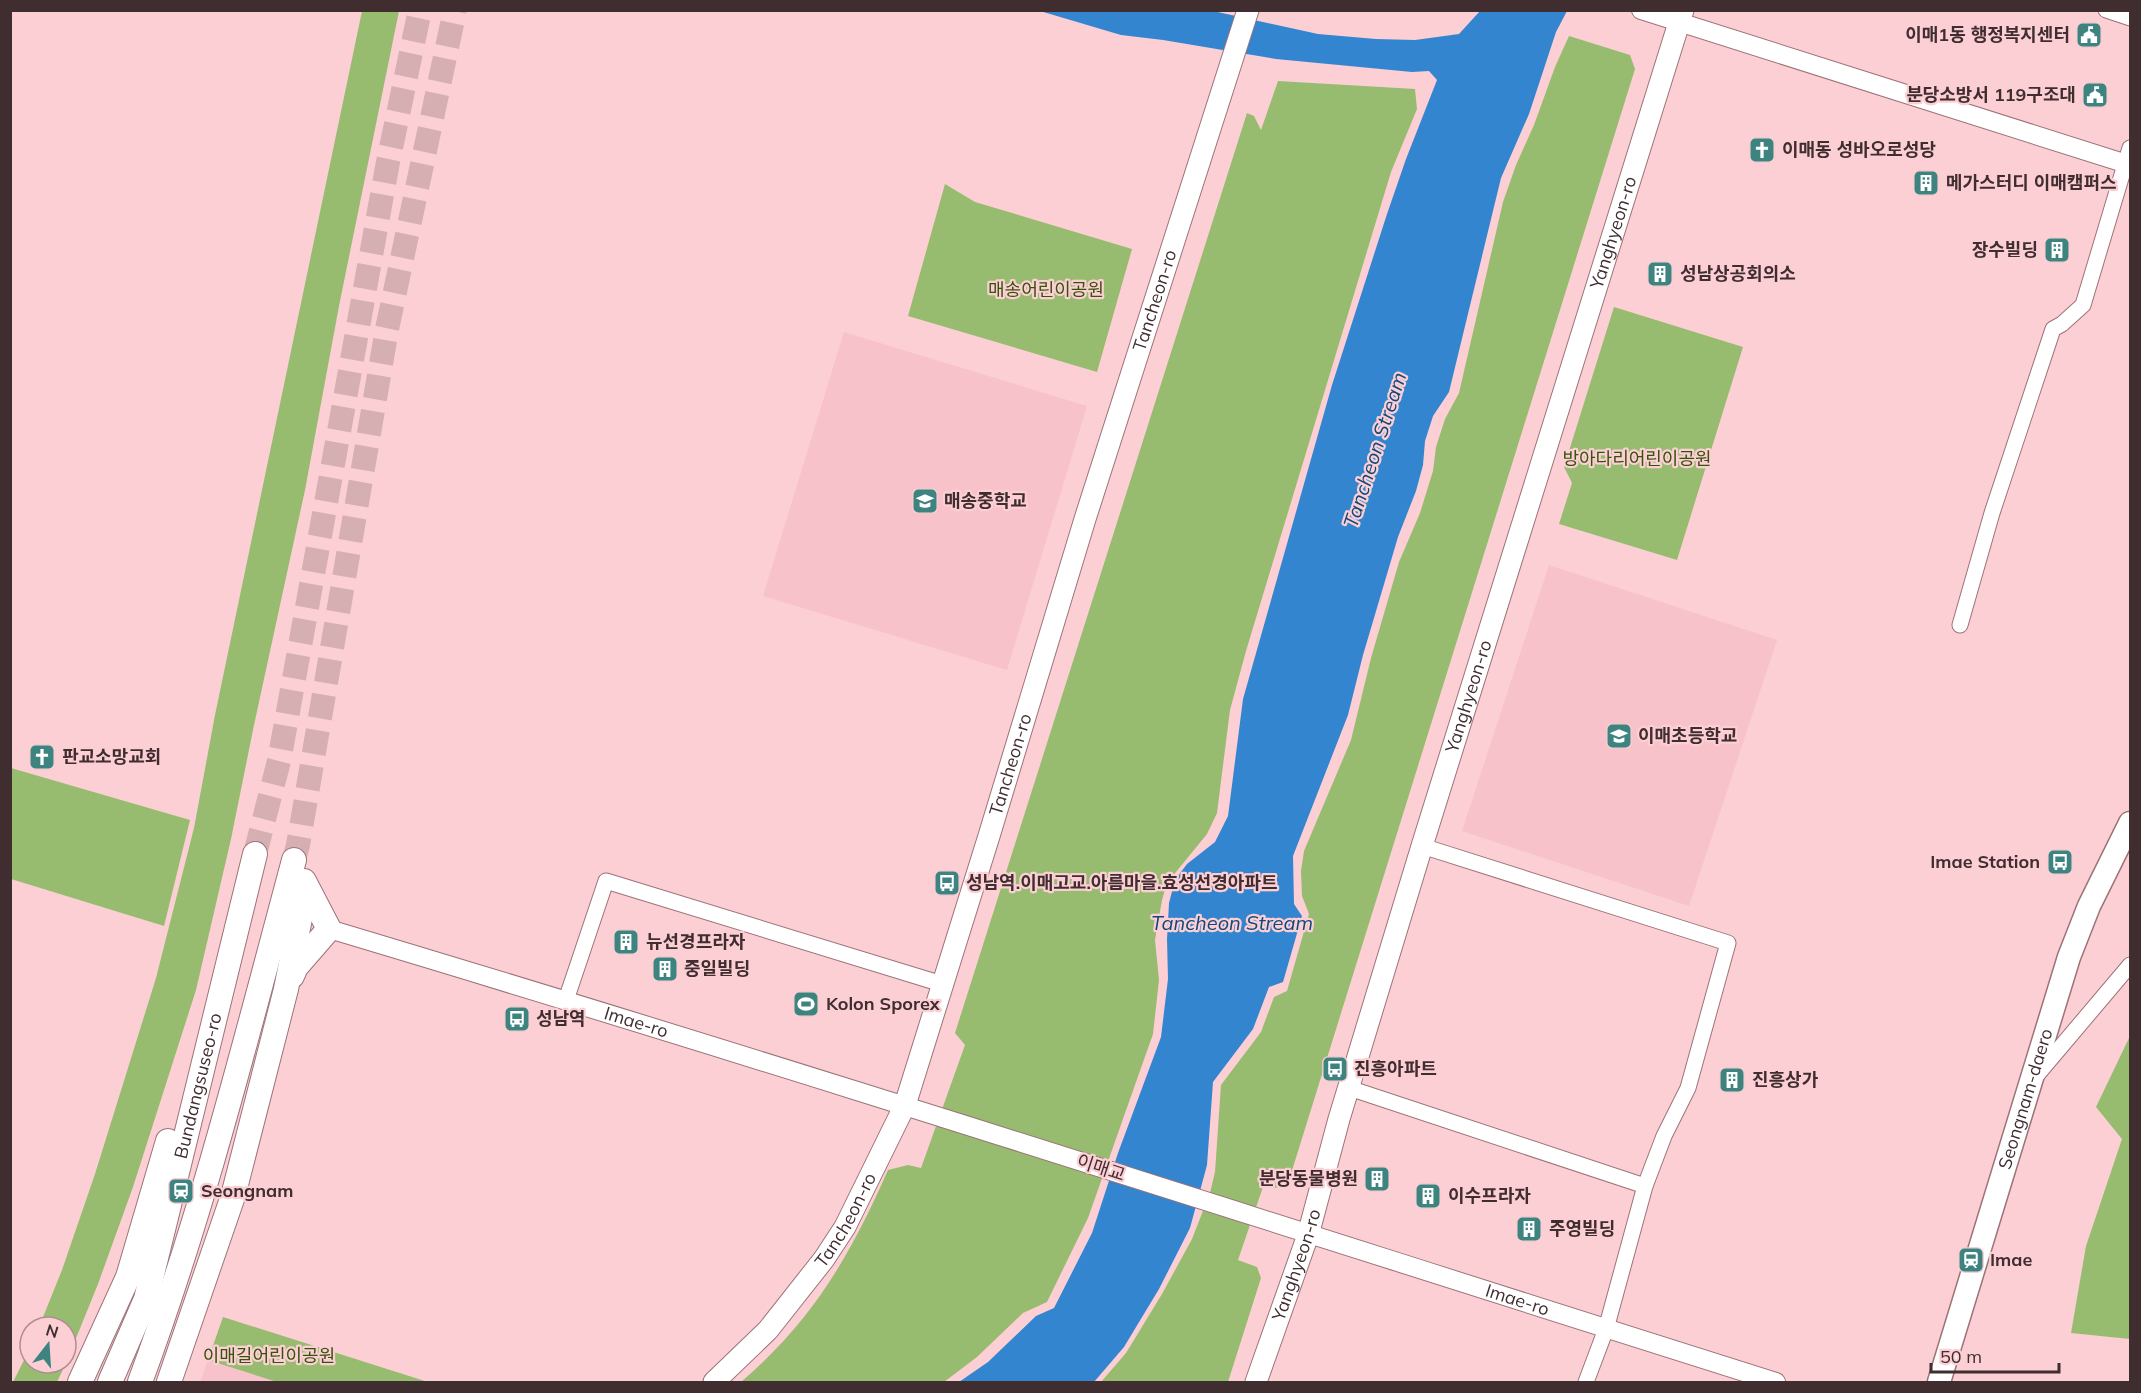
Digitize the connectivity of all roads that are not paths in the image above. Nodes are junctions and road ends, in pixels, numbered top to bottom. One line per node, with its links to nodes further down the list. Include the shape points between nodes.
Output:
1 (1248, 10): 15 (main road, Tancheon-ro)
2 (1641, 10): 4 (street)
3 (2106, 10): 5 (street)
4 (1681, 16): 6 (street); 9 (main road, Yanghyeon-ro)
5 (2130, 18)
6 (2129, 159): 7 (street, via 2083,305 2053,329 1992,513)
7 (1960, 625)
8 (2130, 823): 18 (main road, Seongnam-daero, via 2089,906)
9 (1422, 846): 19 (main road, Yanghyeon-ro); 22 (street, via 1728,942 1688,1088 1664,1136)
10 (255, 854): 13 (highway, Bundangsuseo-ro)
11 (306, 888): 12 (highway); 16 (highway); 28 (highway, Bundangsuseo-ro, via 296,852 232,1093 167,1310)
12 (330, 929): 16 (highway, via 296,967); 17 (street, Imae-ro)
13 (230, 951): 26 (highway, via 200,1034 128,1277); 27 (highway, Bundangsuseo-ro, via 146,1299)
14 (2130, 965): 18 (street)
15 (942, 984): 17 (street, via 606,881); 20 (main road, Tancheon-ro)
16 (286, 989): 29 (highway, via 233,1196)
17 (566, 999): 20 (street, Imae-ro)
18 (2031, 1082): 34 (main road, Seongnam-daero)
19 (1349, 1088): 22 (street); 24 (main road, Yanghyeon-ro)
20 (905, 1105): 21 (street, Imae-ro); 30 (main road, Tancheon-ro, via 845,1227 824,1259 768,1330)
21 (943, 1117): 23 (street, 이매교)
22 (1646, 1186): 25 (street)
23 (1258, 1219): 24 (street, Imae-ro)
24 (1308, 1234): 25 (street, Imae-ro); 31 (main road, Yanghyeon-ro)
25 (1606, 1329): 32 (street); 33 (street, Imae-ro)
26 (80, 1383)
27 (110, 1383)
28 (140, 1383)
29 (169, 1383)
30 (714, 1383)
31 (1256, 1383)
32 (1586, 1383)
33 (1776, 1383)
34 (1939, 1383)

